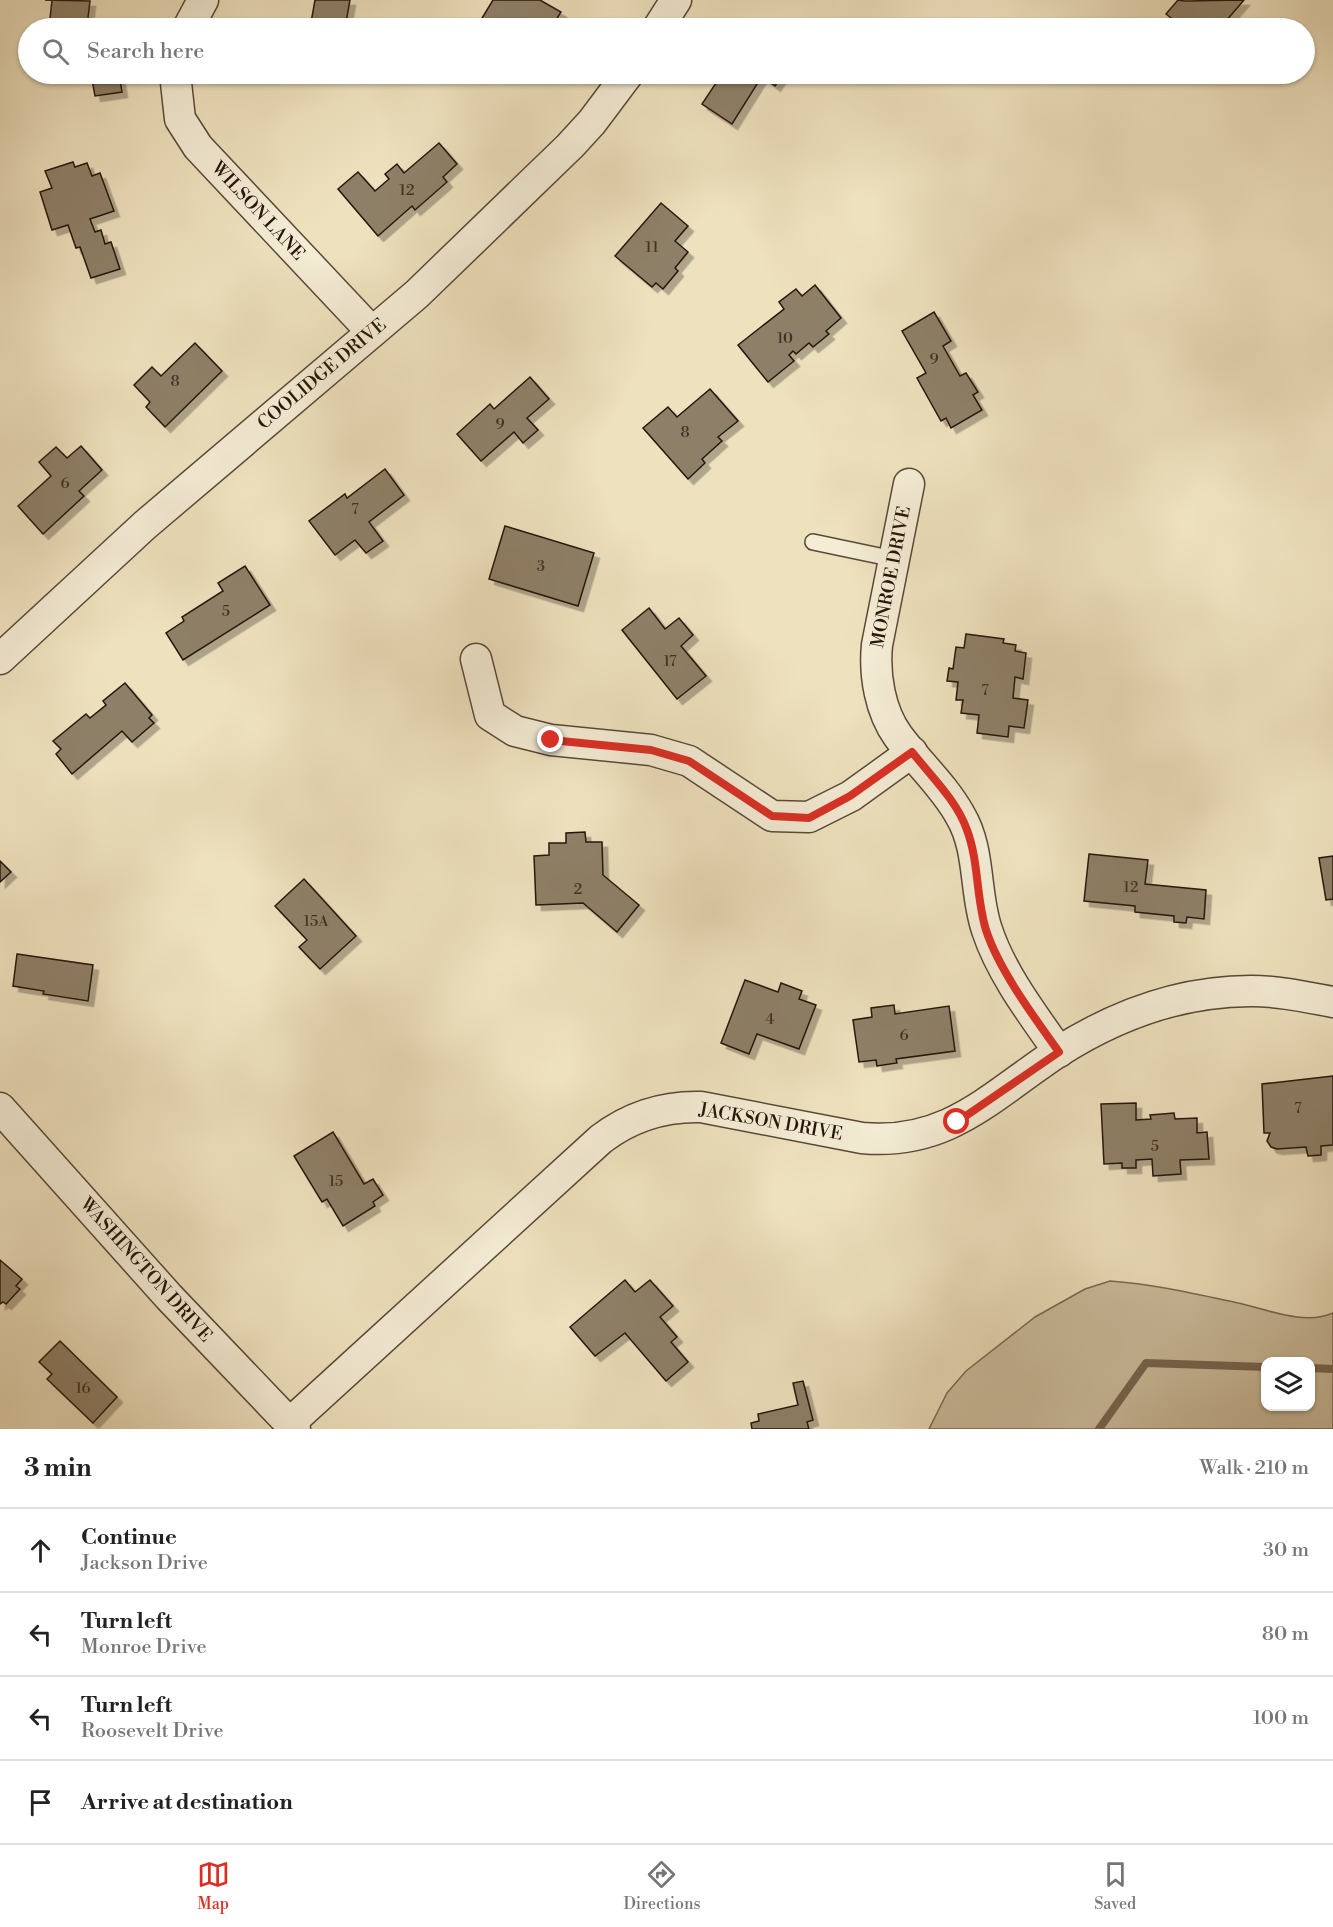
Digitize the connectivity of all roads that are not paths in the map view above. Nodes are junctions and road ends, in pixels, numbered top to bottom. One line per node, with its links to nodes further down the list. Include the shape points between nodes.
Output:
1 (203, 0): 3 (street)
2 (676, 0): 4 (street)
3 (193, 18)
4 (664, 18)
5 (176, 84): 7 (street, WILSON LANE, via 180,119 198,147)
6 (620, 84): 7 (street, COOLIDGE DRIVE, via 570,146 417,294)
7 (372, 332): 11 (street, COOLIDGE DRIVE, via 145,525)
8 (909, 484): 10 (street, MONROE DRIVE)
9 (813, 543): 10 (lane)
10 (894, 559): 13 (street, MONROE DRIVE, via 875,663 884,707 897,734)
11 (0, 659)
12 (476, 659): 13 (street, via 490,715 515,731 551,740 651,750 689,761 772,816 809,818 850,796)
13 (912, 752): 15 (street, MONROE DRIVE, via 968,831 982,913 993,947 1028,1009)
14 (1333, 1002): 15 (street, JACKSON DRIVE, via 1252,991 1192,996 1131,1014)
15 (1059, 1052): 17 (street, JACKSON DRIVE, via 957,1122 911,1137 862,1138 701,1107 661,1110 623,1124 601,1139)
16 (0, 1108): 17 (street, WASHINGTON DRIVE, via 169,1297)
17 (292, 1426)

